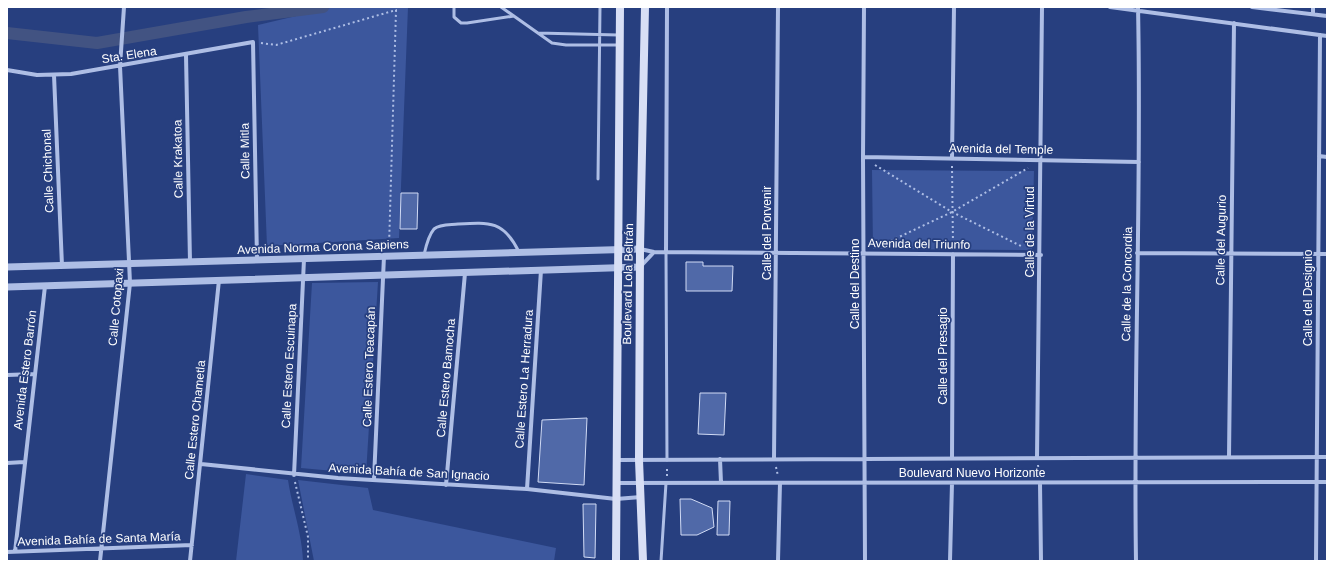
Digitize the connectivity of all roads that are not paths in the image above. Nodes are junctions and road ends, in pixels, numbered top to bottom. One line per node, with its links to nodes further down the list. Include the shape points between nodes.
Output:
1 (124, 7): 29 (street, Calle Cotopaxi)
2 (454, 7): 17 (lane, via 454,17 460,23)
3 (501, 7): 17 (lane)
4 (600, 7): 22 (lane)
5 (620, 7): 21 (main road, Boulevard Lola Beltrán)
6 (645, 7): 39 (main road, Boulevard Lola Beltrán)
7 (667, 7): 43 (street)
8 (778, 7): 45 (street, Calle del Porvenir)
9 (864, 7): 33 (street, Calle del Destino)
10 (954, 7): 35 (street)
11 (1042, 7): 36 (street, Calle de la Virtud)
12 (1110, 7): 15 (street)
13 (1252, 7): 16 (street)
14 (1313, 7): 16 (street)
15 (1138, 9): 19 (street); 37 (street, Calle de la Concordia)
16 (1313, 14): 18 (street)
17 (514, 16): 20 (lane)
18 (1327, 16)
19 (1234, 23): 23 (street); 46 (street, Calle del Augurio)
20 (538, 33): 22 (lane); 26 (lane, via 558,45)
21 (619, 34): 22 (lane); 27 (main road, Boulevard Lola Beltrán)
22 (600, 35): 26 (lane)
23 (1320, 35): 24 (street); 32 (street, Calle del Designio)
24 (1327, 36)
25 (253, 42): 28 (street, Sta. Elena); 55 (street, Calle Mitla)
26 (599, 45): 27 (lane); 38 (lane)
27 (620, 45): 40 (main road, Boulevard Lola Beltrán)
28 (186, 55): 29 (street, Sta. Elena); 56 (street, Calle Krakatoa)
29 (120, 66): 31 (street, Sta. Elena); 57 (street, Calle Cotopaxi)
30 (7, 70): 31 (street, Sta. Elena)
31 (54, 75): 58 (street, Calle Chichonal)
32 (1320, 156): 34 (street); 49 (street, Calle del Designio)
33 (863, 157): 35 (street, Avenida del Temple); 47 (street, Calle del Destino)
34 (1327, 157)
35 (952, 158): 36 (street, Avenida del Temple)
36 (1041, 160): 37 (street, Avenida del Temple); 52 (street, Calle de la Virtud)
37 (1139, 162): 44 (street, Calle de la Concordia)
38 (598, 179)
39 (640, 249): 40 (street, Avenida Norma Corona Sapiens); 42 (street, Avenida del Triunfo); 60 (main road, Boulevard Lola Beltrán)
40 (618, 250): 41 (street, Avenida Norma Corona Sapiens); 61 (main road, Boulevard Lola Beltrán)
41 (519, 252): 51 (street, Avenida Norma Corona Sapiens); 51 (lane, via 507,232 489,223 478,223 441,225 435,228)
42 (654, 252): 43 (street, Avenida del Triunfo); 60 (street)
43 (666, 252): 45 (street, Avenida del Triunfo); 83 (lane)
44 (1137, 252): 46 (street); 77 (street, Calle de la Concordia)
45 (777, 253): 47 (street, Avenida del Triunfo); 79 (street, Calle del Porvenir)
46 (1231, 253): 49 (street); 72 (street, Calle del Augurio)
47 (865, 254): 48 (street, Avenida del Triunfo); 80 (street, Calle del Destino)
48 (953, 254): 52 (street, Avenida del Triunfo); 75 (street, Calle del Presagio)
49 (1319, 254): 50 (street); 73 (street, Calle del Designio)
50 (1327, 254)
51 (424, 255): 53 (street, Avenida Norma Corona Sapiens)
52 (1041, 255): 76 (street, Calle de la Virtud)
53 (387, 256): 54 (street, Avenida Norma Corona Sapiens); 64 (street, Calle Estero Teacapán)
54 (304, 259): 55 (street, Avenida Norma Corona Sapiens); 65 (street, Calle Estero Escuinapa)
55 (257, 260): 56 (street, Avenida Norma Corona Sapiens)
56 (190, 262): 57 (street, Avenida Norma Corona Sapiens)
57 (130, 264): 58 (street, Avenida Norma Corona Sapiens); 67 (street, Calle Cotopaxi)
58 (62, 266): 59 (street, Avenida Norma Corona Sapiens)
59 (7, 267)
60 (640, 267): 61 (street); 82 (main road, Boulevard Lola Beltrán)
61 (617, 268): 62 (street); 81 (main road, Boulevard Lola Beltrán)
62 (541, 270): 63 (street); 101 (street, Calle Estero La Herradura)
63 (465, 272): 64 (street); 100 (street, Calle Estero Bamocha)
64 (383, 275): 65 (street); 88 (street, Calle Estero Teacapán)
65 (304, 278): 66 (street); 87 (street, Calle Estero Escuinapa)
66 (219, 280): 67 (street); 86 (street, Calle Estero Chametla)
67 (130, 283): 68 (street); 105 (street, Calle Cotopaxi)
68 (45, 286): 69 (street); 70 (street, Avenida Estero Barrón)
69 (7, 287)
70 (35, 374): 71 (street); 84 (street, Avenida Estero Barrón)
71 (7, 375)
72 (1229, 457): 73 (street, Boulevard Nuevo Horizonte); 77 (street, Boulevard Nuevo Horizonte)
73 (1317, 457): 74 (street, Boulevard Nuevo Horizonte); 90 (street, Calle del Designio)
74 (1327, 457)
75 (952, 458): 76 (street, Boulevard Nuevo Horizonte); 80 (street, Boulevard Nuevo Horizonte)
76 (1037, 458): 77 (street, Boulevard Nuevo Horizonte)
77 (1134, 458): 89 (street, Calle de la Concordia)
78 (720, 459): 79 (street, Boulevard Nuevo Horizonte); 83 (street, Boulevard Nuevo Horizonte); 95 (street)
79 (774, 459): 80 (street, Boulevard Nuevo Horizonte)
80 (866, 459): 97 (street, Calle del Destino)
81 (617, 460): 82 (street, Boulevard Nuevo Horizonte); 92 (main road, Boulevard Lola Beltrán)
82 (639, 460): 83 (street, Boulevard Nuevo Horizonte); 93 (main road, Boulevard Lola Beltrán)
83 (667, 460)
84 (24, 462): 85 (street); 107 (street, Avenida Estero Barrón)
85 (7, 463)
86 (201, 464): 87 (street, Avenida Bahía de San Ignacio); 104 (street, Calle Estero Chametla)
87 (294, 475): 88 (street, Avenida Bahía de San Ignacio)
88 (374, 479): 100 (street, Avenida Bahía de San Ignacio)
89 (1135, 482): 90 (street, Boulevard Nuevo Horizonte); 99 (street, Boulevard Nuevo Horizonte); 117 (street, Calle de la Concordia)
90 (1317, 482): 91 (street, Boulevard Nuevo Horizonte); 118 (street, Calle del Designio)
91 (1327, 482)
92 (616, 483): 93 (street, Boulevard Nuevo Horizonte); 103 (main road, Boulevard Lola Beltrán)
93 (640, 483): 94 (street, Boulevard Nuevo Horizonte); 102 (main road, Boulevard Lola Beltrán)
94 (666, 483): 95 (street, Boulevard Nuevo Horizonte); 112 (lane)
95 (720, 483): 96 (street, Boulevard Nuevo Horizonte)
96 (780, 483): 97 (street, Boulevard Nuevo Horizonte); 113 (street)
97 (866, 483): 98 (street, Boulevard Nuevo Horizonte); 114 (street, Calle del Destino)
98 (952, 483): 99 (street, Boulevard Nuevo Horizonte); 115 (street)
99 (1040, 483): 116 (street)
100 (446, 485): 101 (street, Avenida Bahía de San Ignacio)
101 (527, 489): 103 (street, Avenida Bahía de San Ignacio)
102 (641, 497): 103 (street, Avenida Bahía de San Ignacio); 111 (main road, Boulevard Lola Beltrán)
103 (616, 499): 110 (main road, Boulevard Lola Beltrán)
104 (192, 545): 105 (street, Avenida Bahía de Santa María); 109 (street, Calle Estero Chametla)
105 (101, 549): 107 (street, Avenida Bahía de Santa María); 108 (street, Calle Cotopaxi)
106 (7, 552): 107 (street, Avenida Bahía de Santa María)
107 (15, 552)
108 (100, 561)
109 (190, 561)
110 (616, 561)
111 (643, 561)
112 (661, 561)
113 (778, 561)
114 (865, 561)
115 (950, 561)
116 (1041, 561)
117 (1136, 561)
118 (1316, 561)

